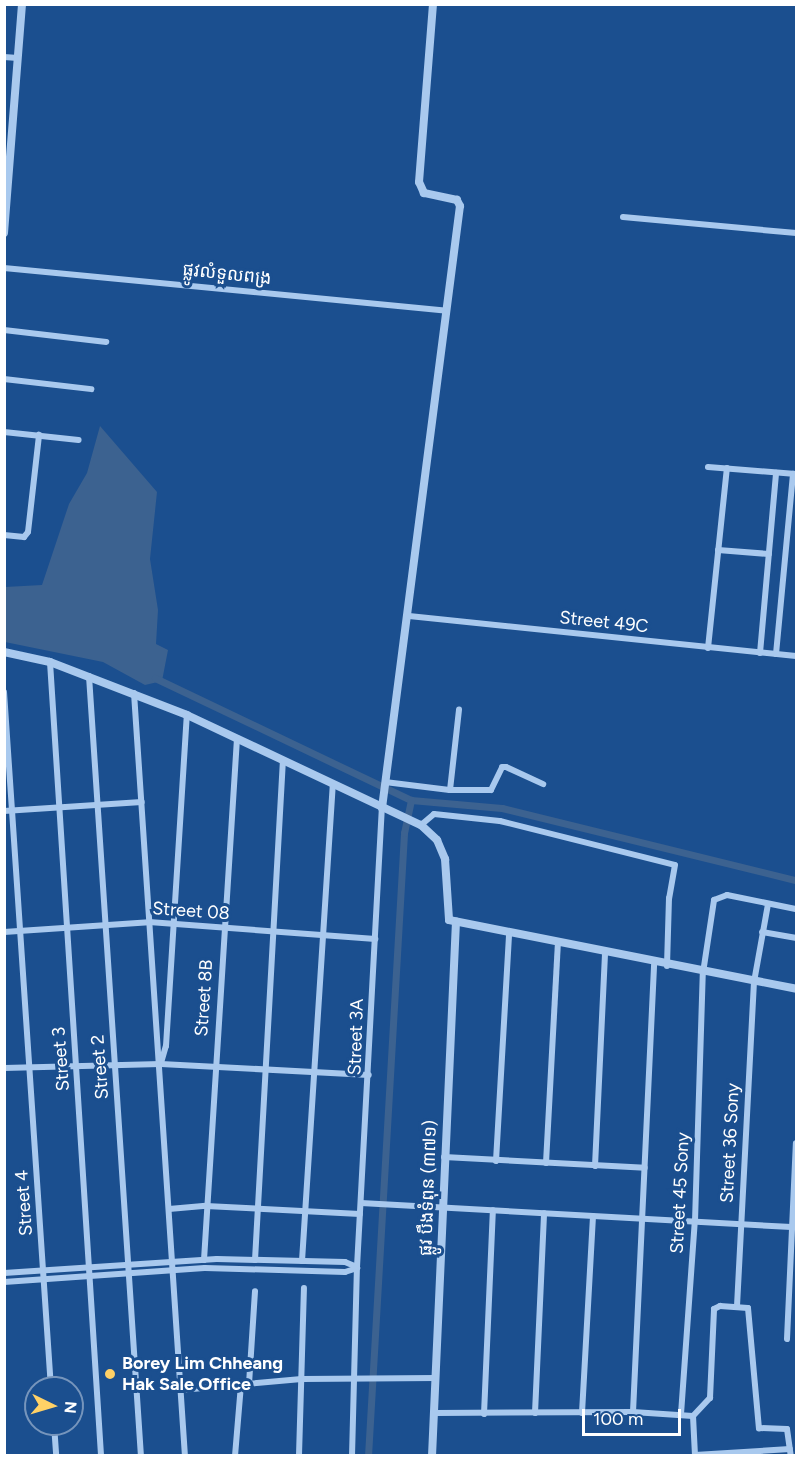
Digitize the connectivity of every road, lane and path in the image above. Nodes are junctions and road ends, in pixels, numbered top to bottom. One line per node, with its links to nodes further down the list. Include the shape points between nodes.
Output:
1 (22, 4): 4 (street)
2 (433, 4): 9 (street, via 419,182 424,193 460,204)
3 (4, 57): 4 (street)
4 (18, 58): 6 (street)
5 (623, 217): 7 (street)
6 (4, 233)
7 (796, 233)
8 (4, 268): 9 (street, ផ្លូវលំទួលពង្រ)
9 (447, 312): 26 (street)
10 (4, 330): 11 (street)
11 (106, 342)
12 (4, 379): 13 (street)
13 (91, 389)
14 (4, 432): 15 (street)
15 (39, 435): 16 (street); 21 (street, via 28,532 24,537)
16 (79, 440)
17 (708, 467): 18 (street)
18 (727, 468): 19 (street); 23 (street)
19 (777, 473): 20 (street); 24 (street)
20 (795, 474): 22 (street)
21 (4, 535)
22 (786, 549): 24 (street); 25 (street)
23 (718, 550): 24 (street); 27 (street)
24 (769, 554): 25 (street); 29 (street)
25 (784, 563): 30 (street)
26 (409, 616): 27 (street, Street 49C); 40 (street)
27 (708, 648): 29 (street, Street 49C)
28 (4, 651): 32 (street)
29 (760, 653): 30 (street, Street 49C)
30 (776, 654): 31 (street, Street 49C)
31 (796, 656)
32 (50, 662): 33 (street); 46 (street, Street 3)
33 (89, 676): 35 (street); 45 (street, Street 2)
34 (4, 692): 49 (street, Street 4)
35 (134, 693): 37 (street); 44 (street)
36 (459, 710): 43 (street)
37 (187, 715): 38 (street); 56 (street)
38 (237, 738): 39 (street); 58 (street, Street 8B)
39 (283, 762): 42 (street); 62 (street)
40 (385, 783): 43 (street); 47 (street)
41 (543, 784): 43 (street, via 502,767 491,790)
42 (333, 785): 47 (street); 64 (street)
43 (450, 790)
44 (142, 802): 45 (street); 53 (street)
45 (98, 805): 46 (street); 55 (street, Street 2)
46 (59, 808): 49 (street); 57 (street, Street 3)
47 (382, 808): 50 (street); 66 (street, Street 3A)
48 (4, 811): 49 (street)
49 (12, 811): 59 (street, Street 4)
50 (421, 825): 54 (street, via 442,848 446,859 447,914); 70 (street, via 434,814 500,821 675,865 669,898)
51 (768, 904): 52 (street); 61 (street, Street 36 Sony); 71 (street, Street 45 Sony, via 727,895 714,900)
52 (796, 909)
53 (149, 922): 55 (street, Street 08); 56 (street, Street 08); 75 (street, via 156,1048)
54 (456, 922): 63 (street); 84 (street, ផ្លូវ បឹងទំពុន (៣៧១))
55 (106, 924): 57 (street, Street 08); 74 (street, Street 2)
56 (172, 925): 58 (street, Street 08); 75 (street, via 166,1046)
57 (68, 927): 59 (street, Street 08); 76 (street, Street 3)
58 (224, 929): 62 (street, Street 08); 78 (street, Street 8B)
59 (20, 931): 60 (street, Street 08); 77 (street, Street 4)
60 (4, 932)
61 (762, 932): 65 (street); 72 (street, Street 36 Sony)
62 (275, 933): 64 (street, Street 08); 80 (street)
63 (509, 934): 67 (street); 85 (street)
64 (323, 936): 66 (street, Street 08); 81 (street)
65 (796, 938)
66 (375, 939): 82 (street, Street 3A)
67 (558, 943): 68 (street); 86 (street)
68 (605, 954): 69 (street); 87 (street)
69 (654, 964): 70 (street); 88 (street)
70 (666, 966): 71 (street)
71 (703, 973): 72 (street); 100 (street, Street 45 Sony)
72 (754, 982): 73 (street); 101 (street, Street 36 Sony)
73 (796, 989)
74 (115, 1063): 75 (street); 76 (street); 109 (street, Street 2)
75 (161, 1064): 78 (street); 93 (street)
76 (77, 1065): 77 (street); 110 (street, Street 3)
77 (30, 1066): 79 (street); 114 (street, Street 4)
78 (215, 1066): 80 (street); 90 (street, Street 8B)
79 (4, 1068)
80 (265, 1069): 81 (street); 92 (street)
81 (315, 1072): 82 (street); 95 (street)
82 (369, 1074): 89 (street, Street 3A)
83 (796, 1143): 102 (street)
84 (444, 1157): 85 (street); 91 (street, ផ្លូវ បឹងទំពុន (៣៧១))
85 (496, 1161): 86 (street)
86 (546, 1163): 87 (street)
87 (595, 1166): 88 (street)
88 (645, 1168): 99 (street)
89 (361, 1203): 91 (street); 97 (street, Street 3A)
90 (206, 1206): 92 (street); 93 (street); 104 (street, Street 8B)
91 (442, 1207): 94 (street); 127 (street, ផ្លូវ បឹងទំពុន (៣៧១))
92 (258, 1208): 95 (street); 106 (street)
93 (169, 1209): 108 (street)
94 (493, 1210): 96 (street); 137 (street)
95 (306, 1211): 97 (street); 107 (street)
96 (544, 1213): 98 (street); 135 (street)
97 (360, 1214): 111 (street, Street 3A)
98 (593, 1216): 99 (street); 136 (street)
99 (642, 1218): 100 (street); 133 (street)
100 (695, 1221): 101 (street); 138 (street, Street 45 Sony)
101 (740, 1224): 102 (street); 124 (street, Street 36 Sony)
102 (794, 1226): 125 (street)
103 (217, 1259): 104 (street); 105 (street); 112 (street)
104 (204, 1260): 108 (street)
105 (247, 1260): 106 (street); 113 (street)
106 (255, 1260): 107 (street)
107 (299, 1261): 111 (street, via 345,1262); 116 (street)
108 (173, 1262): 109 (street); 115 (street)
109 (128, 1265): 110 (street); 118 (street, Street 2)
110 (90, 1267): 114 (street); 119 (street, Street 3)
111 (357, 1267): 116 (street, via 345,1272); 129 (street, Street 3A)
112 (216, 1269): 113 (street); 115 (street)
113 (248, 1269): 116 (street)
114 (43, 1270): 117 (street); 120 (street, Street 4)
115 (174, 1270): 118 (street); 132 (street)
116 (296, 1271)
117 (4, 1273)
118 (129, 1273): 119 (street); 144 (street, Street 2)
119 (91, 1276): 120 (street); 143 (street, Street 3)
120 (44, 1279): 121 (street); 126 (street, Street 4)
121 (4, 1282)
122 (304, 1288): 128 (street)
123 (255, 1291): 130 (street)
124 (737, 1306): 139 (street, via 714,1309 710,1398); 141 (street, via 752,1310 759,1428 787,1429)
125 (787, 1339)
126 (50, 1376)
127 (435, 1378): 129 (street); 134 (street, ផ្លូវ បឹងទំពុន (៣៧១))
128 (302, 1379): 129 (street); 130 (street); 147 (street)
129 (356, 1379): 148 (street, Street 3A)
130 (249, 1384): 131 (street)
131 (241, 1385): 132 (street); 146 (street)
132 (181, 1390): 145 (street)
133 (633, 1412): 136 (street); 138 (street)
134 (435, 1413): 137 (street); 149 (street, ផ្លូវ បឹងទំពុន (៣៧១))
135 (535, 1413): 136 (street); 137 (street)
136 (582, 1413)
137 (484, 1414)
138 (681, 1414): 139 (street)
139 (693, 1416): 150 (street)
140 (55, 1436): 142 (street)
141 (790, 1452): 150 (street)
142 (56, 1455)
143 (101, 1455)
144 (141, 1455)
145 (185, 1455)
146 (235, 1455)
147 (299, 1455)
148 (352, 1455)
149 (432, 1455)
150 (695, 1455)

